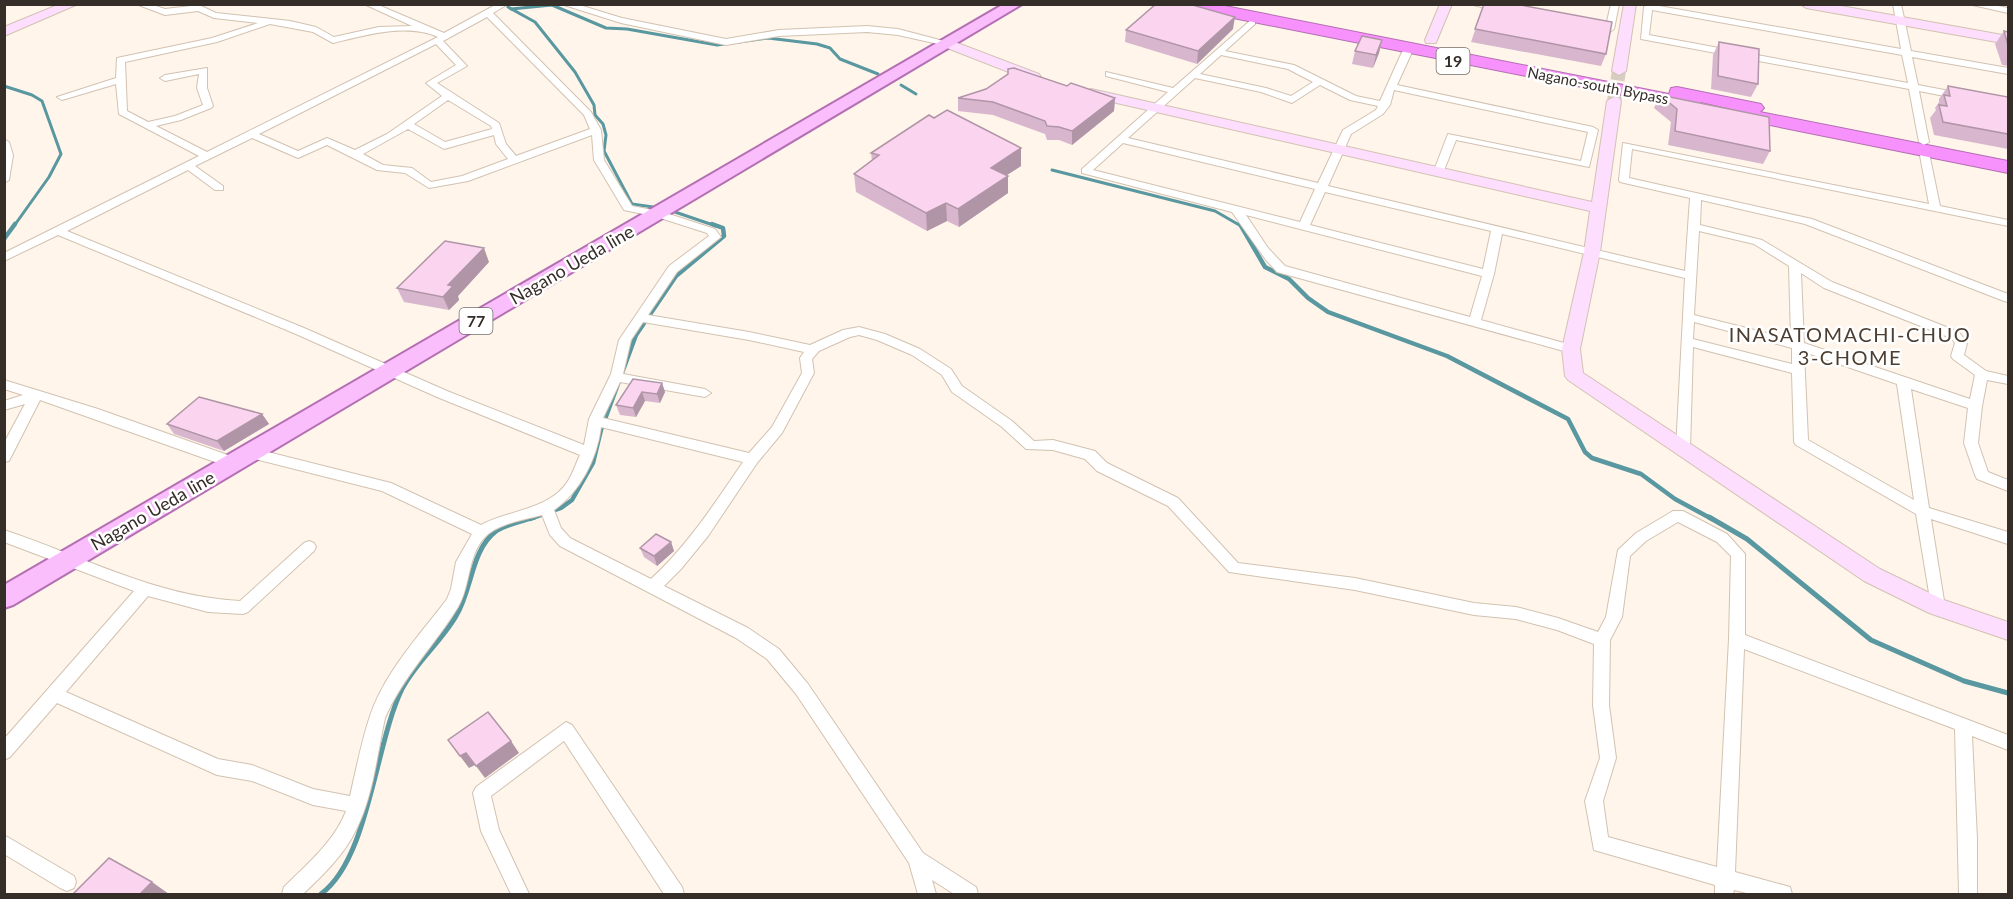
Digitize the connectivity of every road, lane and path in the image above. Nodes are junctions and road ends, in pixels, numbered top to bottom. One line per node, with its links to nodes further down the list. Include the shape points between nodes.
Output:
1 (72, 4): 25 (street)
2 (140, 4): 22 (street, via 165,12 199,8 214,15)
3 (368, 4): 24 (street)
4 (504, 4): 19 (street)
5 (566, 4): 29 (street, via 726,42 779,33 867,29)
6 (1015, 4): 29 (main road, Nagano Ueda line / 77)
7 (1202, 4): 33 (highway, Nagano-south Bypass / 19)
8 (1247, 4): 27 (highway, 19)
9 (1446, 4): 27 (street)
10 (1474, 4): 18 (street)
11 (1615, 4): 23 (street, via 1610,29)
12 (1630, 4): 34 (street)
13 (1806, 4): 20 (street)
14 (1898, 4): 20 (street)
15 (1972, 4): 17 (street)
16 (1181, 6): 21 (highway, 19); 33 (highway, Nagano-south Bypass / 19)
17 (2008, 10)
18 (1508, 11)
19 (488, 13): 26 (street); 56 (street, via 588,114)
20 (1900, 21): 28 (street); 32 (street)
21 (1252, 22): 30 (street); 31 (highway, 19)
22 (266, 23): 24 (street, via 316,30 333,40 379,30); 39 (street, via 214,40 120,60)
23 (1587, 25)
24 (420, 28): 26 (street)
25 (4, 32)
26 (440, 39): 47 (street, via 462,66 430,83); 58 (street)
27 (1431, 40): 42 (highway, 19)
28 (2008, 40)
29 (947, 43): 40 (street); 78 (main road, Nagano Ueda line / 77)
30 (1219, 52): 37 (street); 41 (street, via 1291,67)
31 (1407, 52): 43 (street); 53 (highway, 19)
32 (1906, 53): 35 (street); 44 (street); 44 (street, via 1648,7 1644,37)
33 (1497, 62): 42 (highway, Nagano-south Bypass / 19); 53 (highway, Nagano-south Bypass / 19)
34 (1619, 71)
35 (2008, 71)
36 (1108, 74): 46 (street)
37 (1193, 75): 41 (street, via 1292,100); 46 (street)
38 (165, 78): 55 (street, via 204,70 202,88 208,106)
39 (121, 80): 48 (street); 55 (street, via 122,112)
40 (1045, 81)
41 (1320, 81): 51 (street, via 1353,98)
42 (1641, 84): 61 (highway, Nagano-south Bypass / 19)
43 (1392, 87): 51 (street); 70 (street, via 1593,130 1586,165 1452,136)
44 (1913, 87): 49 (street); 61 (street)
45 (1079, 90): 52 (street)
46 (1176, 91): 52 (street)
47 (448, 96): 54 (street); 57 (street, via 496,125)
48 (62, 97)
49 (1976, 99)
50 (1614, 101): 76 (street)
51 (1385, 105): 62 (street, via 1347,132)
52 (1158, 108): 59 (street); 62 (street)
53 (1743, 116): 61 (highway, Nagano-south Bypass / 19)
54 (407, 124): 57 (street, via 444,146); 63 (street)
55 (147, 125): 65 (street)
56 (596, 130): 67 (street); 78 (street, via 599,160 628,208)
57 (496, 131): 67 (street)
58 (252, 134): 63 (street, via 298,155 327,141); 65 (street)
59 (1123, 140): 72 (street); 77 (street, via 1086,171)
60 (4, 142): 64 (street)
61 (1924, 146): 66 (highway, Nagano-south Bypass / 19); 69 (highway, Nagano-south Bypass / 19); 75 (street)
62 (1339, 150): 70 (street); 72 (street)
63 (355, 154): 67 (street, via 381,168 408,170 429,185 464,179)
64 (7, 156): 71 (street)
65 (207, 156): 68 (street)
66 (2008, 159)
67 (514, 160)
68 (189, 166): 73 (street); 83 (street)
69 (2008, 167)
70 (1438, 173): 76 (street)
71 (4, 180)
72 (1322, 186): 81 (street); 82 (street)
73 (219, 188)
74 (1696, 195): 75 (street, via 1624,180 1628,145); 80 (street); 89 (street, via 1808,221)
75 (1935, 207): 79 (street)
76 (1598, 208): 84 (street)
77 (1237, 211): 81 (street); 92 (street, via 1271,261 1281,269)
78 (659, 214): 91 (street, via 711,231 715,237 673,269); 98 (main road, Nagano Ueda line / 77)
79 (2008, 223)
80 (1695, 227): 86 (street, via 1758,242); 88 (street)
81 (1303, 228): 87 (street)
82 (1497, 229): 84 (street); 87 (street)
83 (58, 231): 85 (street); 98 (street)
84 (1592, 252): 88 (street); 95 (street)
85 (4, 258)
86 (1795, 264): 94 (street); 99 (street, via 1828,285 1955,335 1961,343 1958,356)
87 (1488, 274): 92 (street)
88 (1692, 276): 90 (street)
89 (2008, 298)
90 (1688, 317): 93 (street); 94 (street)
91 (645, 319): 96 (street); 100 (street, via 625,340)
92 (1474, 323): 95 (street)
93 (1687, 342): 97 (street); 109 (street)
94 (1797, 345): 97 (street); 102 (street)
95 (1571, 349): 109 (street, via 1574,376)
96 (813, 350): 113 (street, via 806,358 808,373 798,393 777,430); 129 (street, via 859,331 916,352 947,372 957,389 1031,446 1053,445 1090,455 1102,467 1173,502 1234,568 1355,584 1474,609 1516,613)
97 (1798, 370): 116 (street, via 1801,441)
98 (390, 372): 110 (street); 111 (main road, Nagano Ueda line / 77)
99 (1982, 374): 101 (street); 107 (street)
100 (620, 378): 104 (street); 108 (street)
101 (2008, 380)
102 (1903, 381): 107 (street); 116 (street)
103 (4, 384): 105 (street)
104 (705, 393)
105 (36, 395): 106 (street); 112 (street); 114 (street)
106 (4, 406)
107 (1974, 406): 115 (street, via 1971,443 1982,475)
108 (601, 423): 110 (street); 113 (street)
109 (1683, 449): 126 (street, via 1872,575)
110 (587, 452): 117 (street, via 573,485)
111 (252, 453): 114 (main road, Nagano Ueda line / 77); 118 (street, via 386,487)
112 (4, 457)
113 (752, 459): 123 (street, via 703,532 676,566)
114 (234, 463): 122 (main road, Nagano Ueda line / 77)
115 (2008, 486)
116 (1922, 510): 120 (street); 126 (street)
117 (548, 513): 118 (street, via 501,521); 123 (street, via 555,531 565,542)
118 (481, 532): 134 (street, via 463,562 459,589 452,603 398,677 377,718)
119 (4, 536): 122 (street)
120 (2008, 538)
121 (309, 547): 124 (street, via 243,608 208,606)
122 (68, 560): 124 (street); 125 (main road, Nagano Ueda line / 77)
123 (653, 586): 136 (street, via 773,654)
124 (145, 589): 130 (street)
125 (4, 598)
126 (1937, 607): 127 (street)
127 (2008, 631)
128 (1737, 639): 129 (street, via 1738,554 1722,538 1678,515 1641,537 1623,554 1614,617); 131 (street); 138 (street)
129 (1602, 640): 138 (street, via 1601,705 1608,758 1594,801 1600,844)
130 (54, 694): 133 (street); 134 (street, via 217,767 252,772 313,797)
131 (1963, 724): 132 (street); 145 (street)
132 (2008, 742)
133 (4, 752)
134 (357, 805): 139 (street, via 331,853)
135 (4, 844): 137 (street)
136 (917, 859): 142 (street); 143 (street)
137 (67, 882)
138 (1725, 887): 144 (street)
139 (291, 894)
140 (520, 894): 141 (street, via 490,831 482,793 566,730)
141 (675, 894)
142 (927, 894)
143 (969, 894)
144 (1783, 894)
145 (1968, 894)

